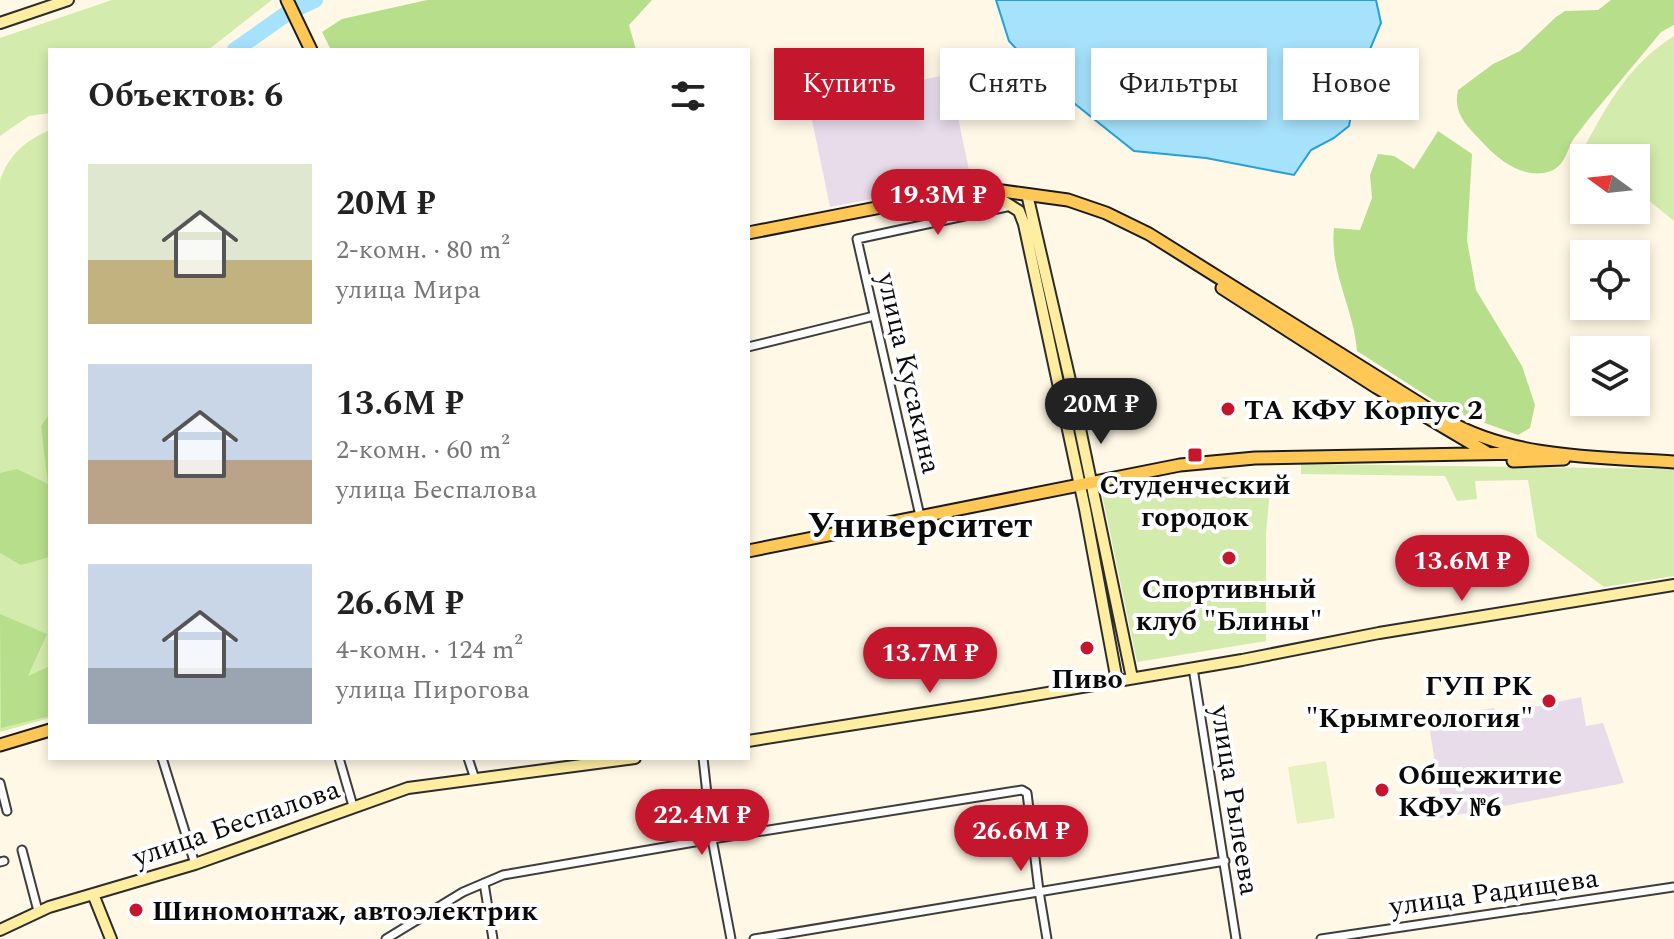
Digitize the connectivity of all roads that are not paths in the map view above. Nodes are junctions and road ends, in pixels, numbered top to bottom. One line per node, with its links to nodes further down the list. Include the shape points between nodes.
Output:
1 (68, 0): 3 (main road)
2 (287, 0): 4 (main road)
3 (0, 23)
4 (310, 48)
5 (989, 192): 6 (main road); 7 (main road); 8 (main road, via 912,201)
6 (1027, 194): 11 (main road, via 1087,206 1135,226 1460,427 1495,441); 12 (main road, via 1130,232); 17 (main road)
7 (1012, 206): 9 (street, улица Кусакина, via 857,239); 17 (main road, via 1024,224)
8 (750, 233)
9 (874, 316): 10 (street); 18 (street, улица Кусакина)
10 (750, 347)
11 (1557, 453): 12 (main road); 14 (main road)
12 (1488, 454): 13 (main road); 15 (main road)
13 (1372, 456): 15 (main road); 17 (main road, via 1211,461)
14 (1632, 459): 15 (main road); 16 (main road)
15 (1504, 461)
16 (1674, 462)
17 (1085, 484): 18 (main road); 22 (main road); 23 (main road)
18 (920, 516): 19 (main road)
19 (750, 551)
20 (1674, 585): 21 (main road)
21 (1193, 668): 22 (main road); 38 (street, улица Рылеева)
22 (1132, 678): 23 (main road)
23 (1117, 681): 25 (main road)
24 (48, 731): 26 (main road)
25 (750, 741)
26 (0, 745)
27 (163, 760): 39 (street)
28 (340, 760): 34 (street)
29 (469, 760): 32 (street)
30 (620, 760): 32 (main road, улица Беспалова)
31 (703, 760): 36 (street)
32 (475, 779): 34 (main road, улица Беспалова, via 408,788)
33 (0, 783): 35 (street)
34 (353, 806): 39 (main road, улица Беспалова)
35 (7, 811)
36 (712, 839): 40 (street, via 503,875); 42 (street, via 1022,790 1027,793); 49 (street)
37 (22, 850): 44 (street)
38 (1225, 861): 42 (street); 52 (street, улица Рылеева)
39 (195, 864): 43 (main road, улица Беспалова)
40 (484, 883): 47 (street); 48 (street)
41 (1674, 887): 53 (street, улица Радищева)
42 (1039, 891): 50 (street); 51 (street)
43 (93, 894): 44 (main road, улица Беспалова); 46 (main road)
44 (38, 911): 45 (main road, улица Беспалова)
45 (0, 930)
46 (111, 939)
47 (386, 939)
48 (493, 939)
49 (731, 939)
50 (754, 939)
51 (1047, 939)
52 (1236, 939)
53 (1321, 939)

